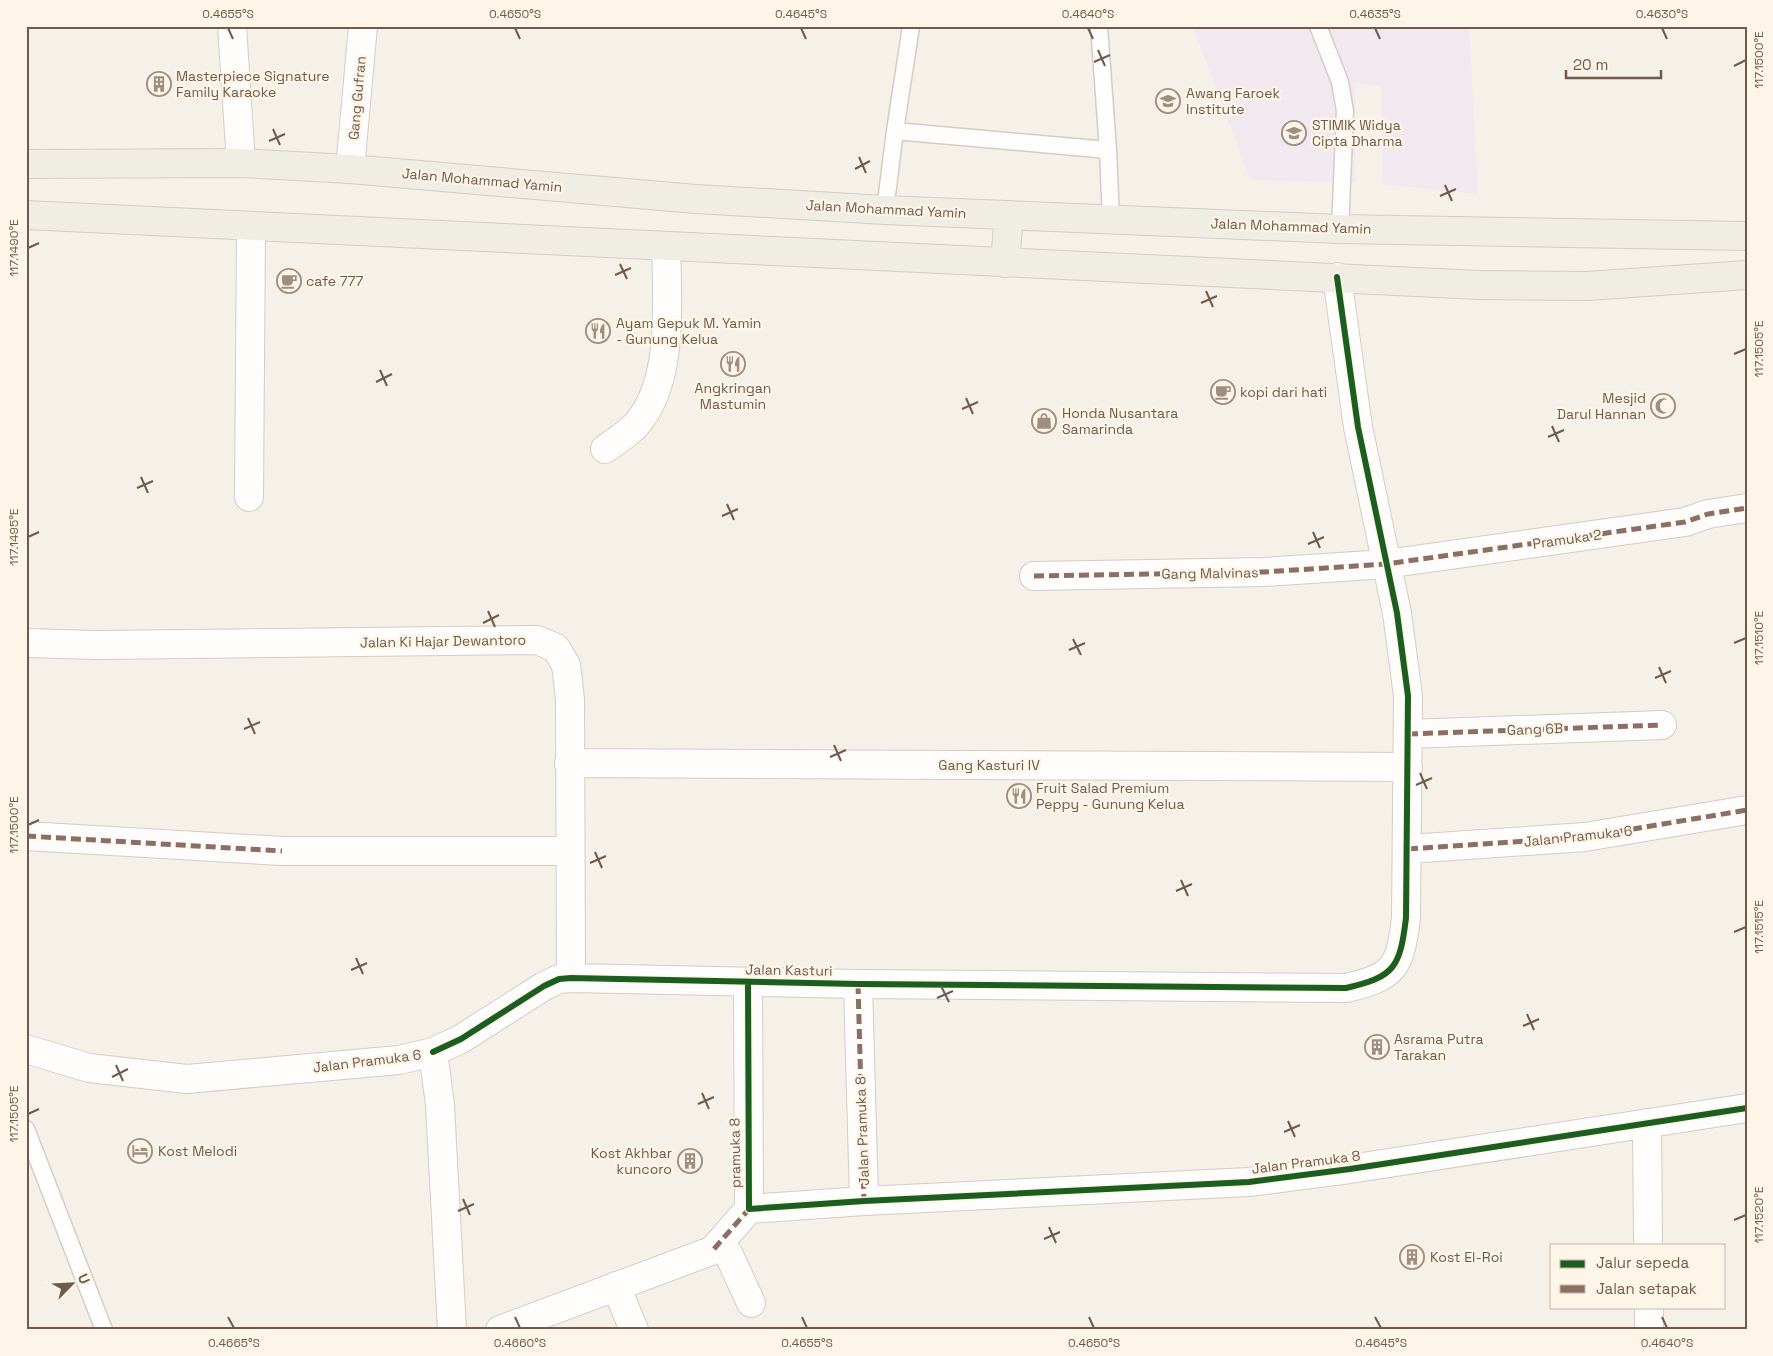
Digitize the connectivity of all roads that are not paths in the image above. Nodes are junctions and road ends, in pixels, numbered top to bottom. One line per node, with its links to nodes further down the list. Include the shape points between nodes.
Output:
1 (232, 26): 9 (street)
2 (363, 26): 10 (street, Gang Gufran)
3 (911, 26): 6 (lane)
4 (1099, 26): 7 (lane)
5 (1318, 26): 16 (lane, via 1340,82 1345,111)
6 (895, 131): 7 (lane); 11 (lane)
7 (1108, 150): 14 (lane)
8 (26, 164): 9 (main road, Jalan Mohammad Yamin)
9 (241, 164): 10 (main road, Jalan Mohammad Yamin)
10 (350, 169): 11 (main road, Jalan Mohammad Yamin, via 696,199)
11 (886, 210): 13 (main road, Jalan Mohammad Yamin)
12 (26, 215): 15 (main road)
13 (1009, 215): 14 (main road, Jalan Mohammad Yamin); 19 (main road)
14 (1111, 219): 16 (main road, Jalan Mohammad Yamin)
15 (251, 226): 18 (main road); 23 (street)
16 (1340, 229): 17 (main road, Jalan Mohammad Yamin)
17 (1747, 236)
18 (666, 246): 19 (main road); 22 (street, via 667,334 658,389 636,425)
19 (1005, 263): 21 (main road)
20 (1747, 275): 21 (main road, via 1588,286 1479,285)
21 (1337, 277): 25 (street, Jalan Kasturi, via 1358,427)
22 (605, 449)
23 (248, 497)
24 (1747, 508): 25 (street, Pramuka 2, via 1708,514 1685,522)
25 (1386, 564): 26 (street, Gang Malvinas, via 1264,572); 29 (street, Jalan Kasturi, via 1397,613 1408,696)
26 (1034, 576)
27 (26, 643): 30 (street, Jalan Ki Hajar Dewantoro, via 537,640 556,648 566,665 570,699)
28 (1662, 725): 29 (street, Gang 6B)
29 (1408, 734): 31 (street, Jalan Kasturi)
30 (569, 763): 31 (street, Gang Kasturi IV); 35 (street, Jalan Ki Hajar Dewantoro)
31 (1408, 767): 34 (street, Jalan Kasturi)
32 (1747, 810): 34 (street, Jalan Pramuka 6, via 1585,837)
33 (26, 836): 35 (street, via 282,852)
34 (1408, 850): 38 (street, Jalan Kasturi, via 1402,948 1393,968 1374,982 1346,988)
35 (570, 851): 36 (street, Jalan Ki Hajar Dewantoro)
36 (571, 978): 37 (street, Jalan Kasturi); 40 (street, Jalan Kasturi, via 544,986 462,1039)
37 (748, 982): 38 (street, Jalan Kasturi); 45 (street, pramuka 8)
38 (858, 984): 44 (street, Jalan Pramuka 8)
39 (26, 1050): 40 (street, Jalan Pramuka 6, via 90,1068 187,1079 399,1060)
40 (433, 1052): 52 (street, Jalan Pramuka 6, via 440,1105)
41 (1747, 1108): 42 (street, Jalan Pramuka 8)
42 (1647, 1123): 44 (street, Jalan Pramuka 8, via 1249,1182); 46 (street)
43 (26, 1129): 51 (lane)
44 (864, 1200): 45 (street)
45 (749, 1209): 47 (street)
46 (1648, 1244)
47 (714, 1249): 48 (street); 49 (street, via 725,1250)
48 (616, 1286): 53 (street); 54 (street)
49 (751, 1303)
50 (1649, 1308): 55 (street)
51 (104, 1330)
52 (452, 1330)
53 (500, 1330)
54 (634, 1330)
55 (1649, 1330)

